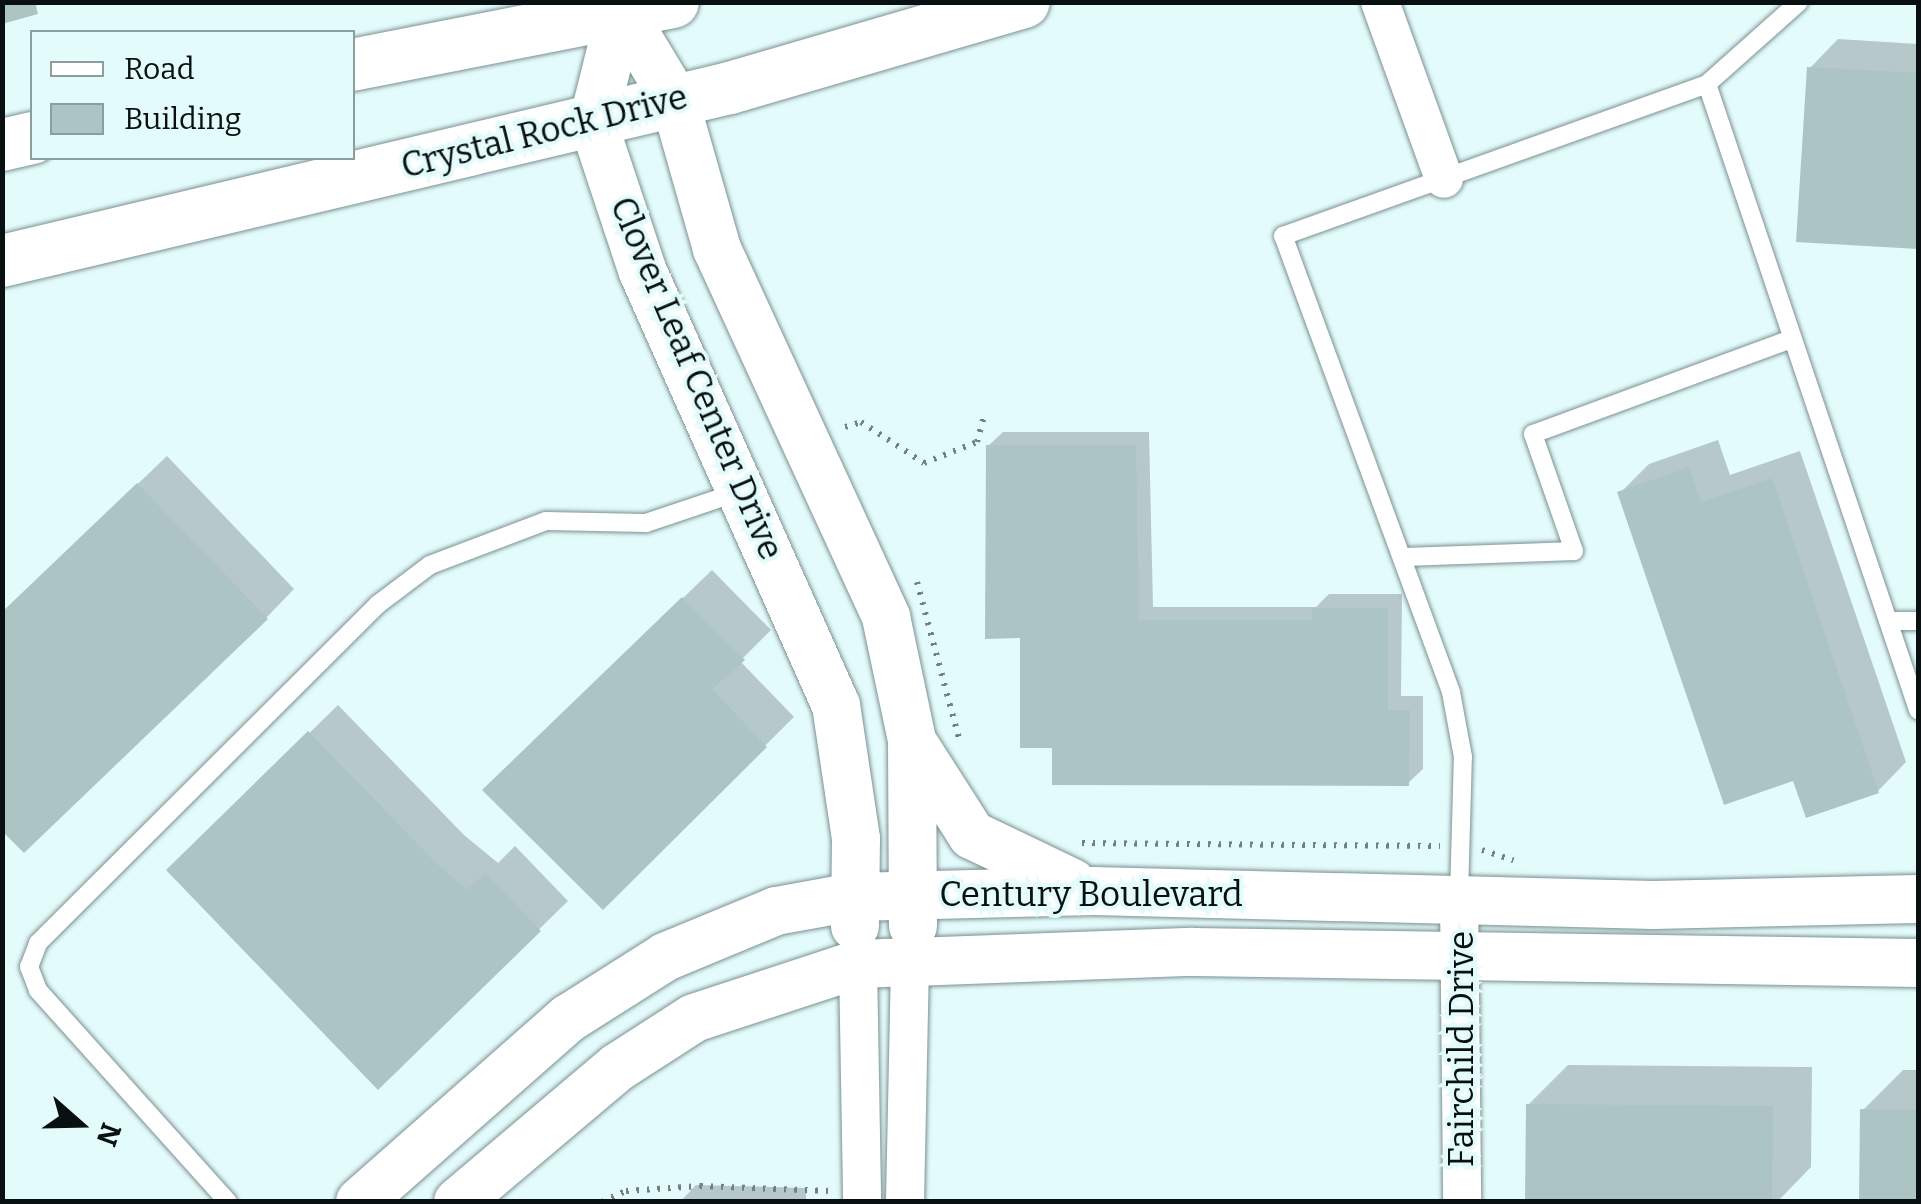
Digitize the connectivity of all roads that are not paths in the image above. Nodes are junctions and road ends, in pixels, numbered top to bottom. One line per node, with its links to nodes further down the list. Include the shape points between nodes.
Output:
1 (672, 2): 5 (main road)
2 (1024, 2): 8 (main road, Crystal Rock Drive)
3 (1380, 2): 12 (street)
4 (1800, 2): 7 (lane)
5 (618, 8): 6 (main road); 8 (street, Clover Leaf Center Drive); 9 (street)
6 (355, 63)
7 (1707, 84): 12 (lane); 14 (lane)
8 (674, 98): 9 (main road, Crystal Rock Drive); 20 (street, Clover Leaf Center Drive, via 717,249 886,617)
9 (593, 122): 13 (main road, Crystal Rock Drive); 15 (street, Clover Leaf Center Drive, via 644,272)
10 (30, 138): 11 (main road)
11 (2, 145)
12 (1444, 179): 16 (lane, via 1284,236)
13 (2, 261)
14 (1791, 339): 16 (lane, via 1533,434 1574,551); 18 (lane)
15 (743, 490): 23 (street, Clover Leaf Center Drive, via 836,705 856,839); 31 (lane, via 646,523 546,521 430,565 377,605 38,943 29,967 38,990)
16 (1406, 557): 24 (lane, via 1463,758)
17 (1918, 621): 18 (lane)
18 (1888, 622): 19 (lane)
19 (1918, 710)
20 (912, 740): 21 (street, via 972,836); 22 (street, Clover Leaf Center Drive)
21 (1094, 891): 22 (street, Century Boulevard); 24 (street, Century Boulevard)
22 (915, 894): 23 (street, Century Boulevard); 27 (street, Clover Leaf Center Drive)
23 (853, 897): 29 (street, Clover Leaf Center Drive); 32 (street, Century Boulevard, via 776,911 665,957 569,1018)
24 (1459, 897): 25 (street, Century Boulevard, via 1653,905); 26 (street, Fairchild Drive)
25 (1918, 899)
26 (1465, 958): 27 (street, Century Boulevard); 28 (street, Century Boulevard); 35 (street, Fairchild Drive)
27 (910, 960): 29 (street, Century Boulevard); 34 (street)
28 (1918, 963)
29 (858, 964): 30 (street); 33 (street, Century Boulevard, via 694,1018 618,1067)
30 (862, 1197)
31 (228, 1202)
32 (360, 1202)
33 (458, 1202)
34 (905, 1202)
35 (1462, 1202)

